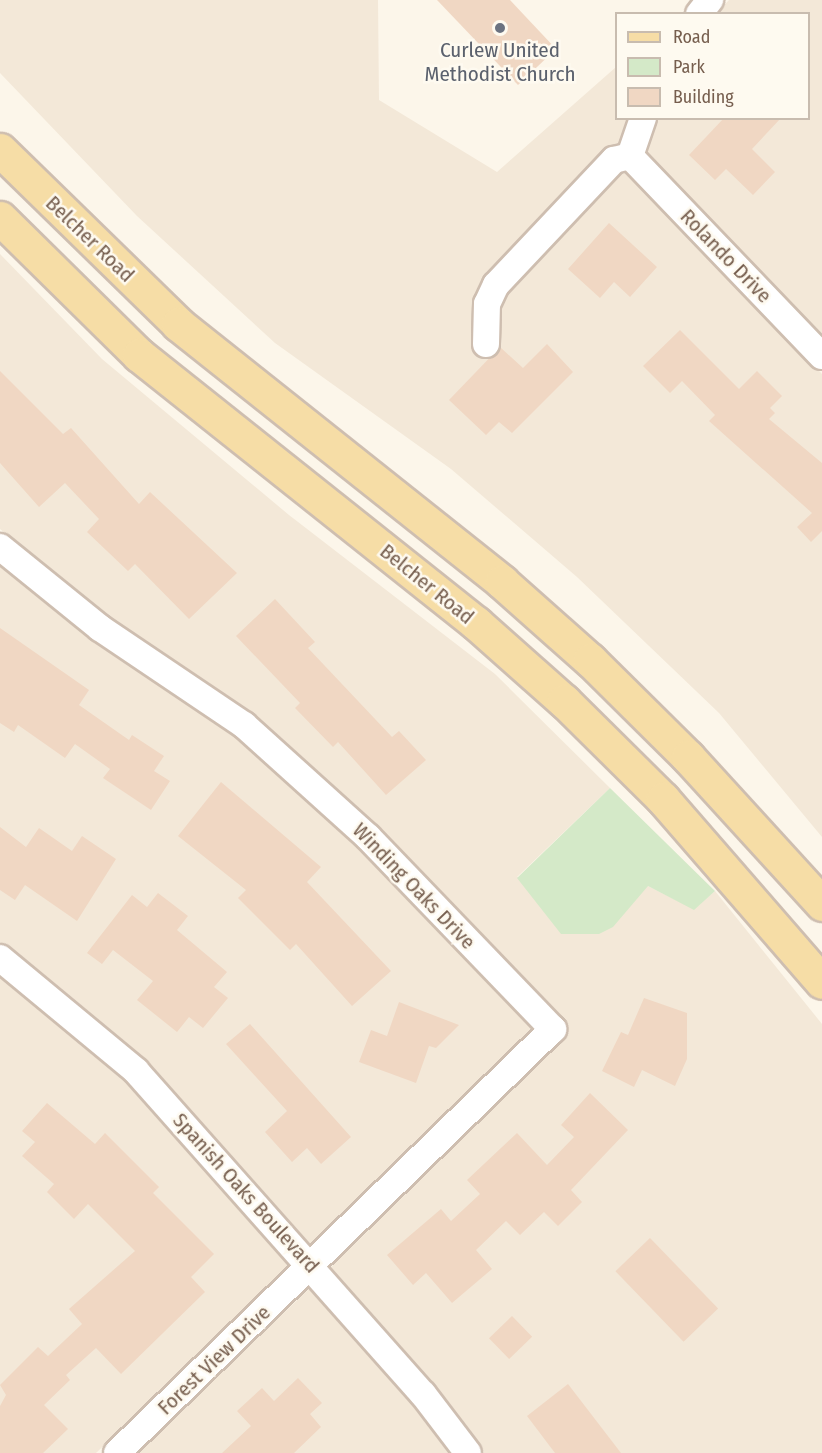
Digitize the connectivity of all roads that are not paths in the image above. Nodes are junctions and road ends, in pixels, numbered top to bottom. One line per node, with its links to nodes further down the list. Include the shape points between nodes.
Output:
1 (710, 0): 2 (street)
2 (701, 12)
3 (642, 120): 5 (street)
4 (0, 150): 10 (main road, Belcher Road, via 178,324 502,582 590,660 688,757)
5 (630, 156): 7 (street, via 614,160 496,285 487,304); 8 (street, Rolando Drive)
6 (0, 219): 12 (main road, Belcher Road, via 140,355 466,616 564,700 687,825)
7 (486, 344)
8 (822, 356)
9 (0, 547): 13 (street, Winding Oaks Drive, via 100,628 244,725 368,837 553,1029)
10 (822, 904)
11 (0, 958): 13 (street, Spanish Oaks Boulevard, via 136,1071)
12 (822, 982)
13 (311, 1266): 14 (street, Forest View Drive); 15 (street, Spanish Oaks Boulevard, via 423,1394)
14 (117, 1453)
15 (468, 1453)

